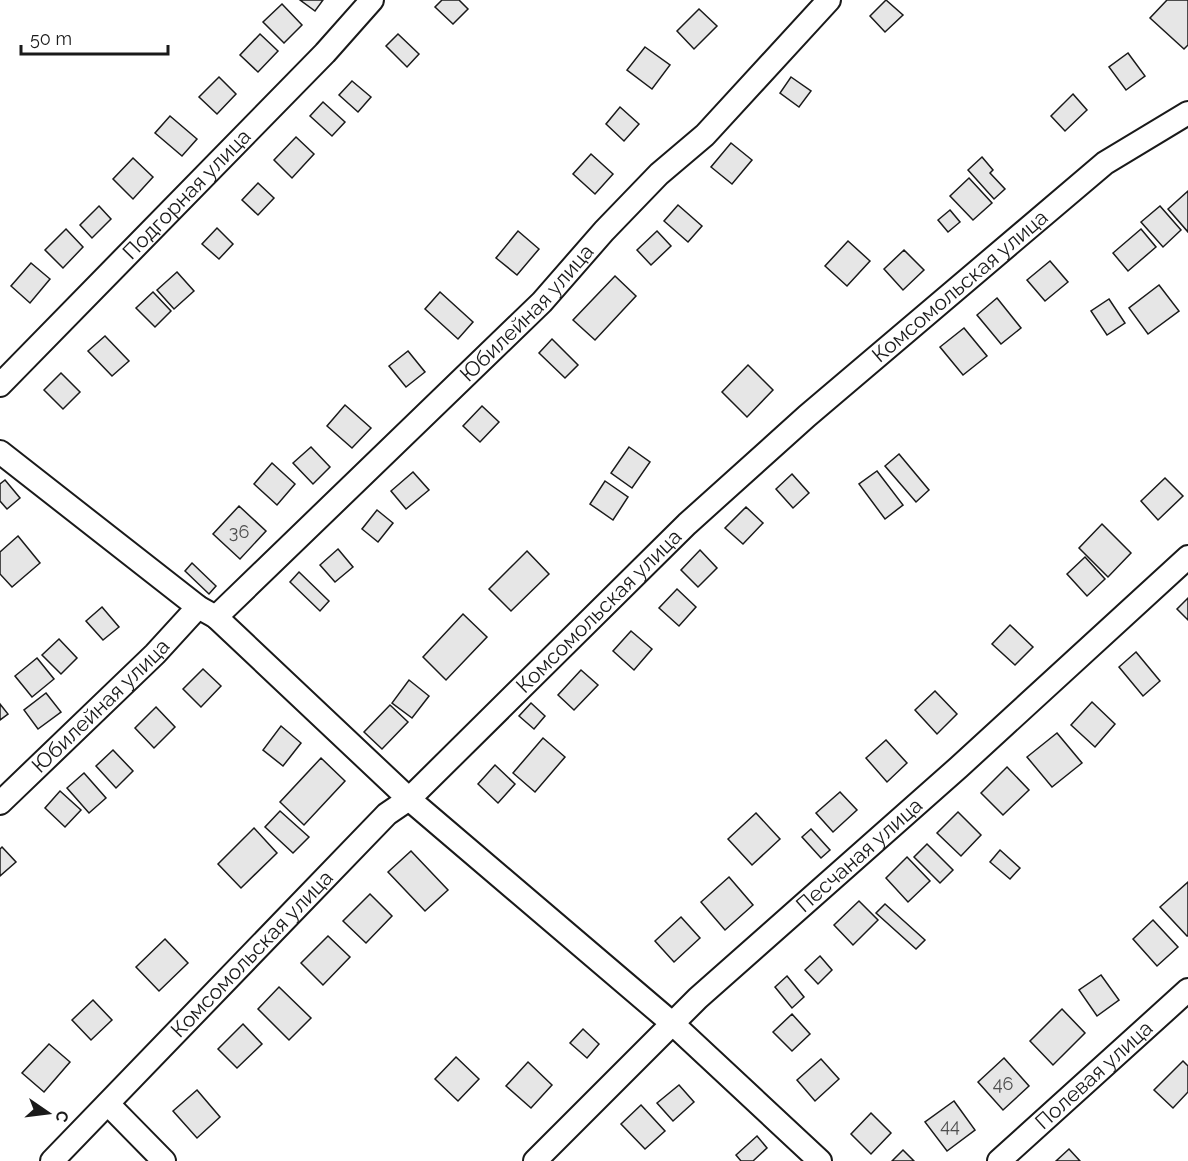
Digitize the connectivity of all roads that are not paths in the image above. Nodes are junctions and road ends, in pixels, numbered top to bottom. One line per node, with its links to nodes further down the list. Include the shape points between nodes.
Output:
1 (372, 0): 4 (street, Подгорная улица, via 325,53)
2 (829, 0): 7 (street, Юбилейная улица, via 705,135 604,231 542,302)
3 (1188, 113): 8 (street, Комсомольская улица, via 1105,163 807,416 687,524)
4 (0, 385)
5 (0, 453): 7 (street)
6 (1188, 557): 11 (street, Песчаная улица)
7 (207, 612): 8 (street); 9 (street, Юбилейная улица, via 155,654)
8 (409, 799): 11 (street); 12 (street, Комсомольская улица, via 387,814)
9 (0, 803)
10 (1188, 990): 17 (street, Полевая улица)
11 (673, 1024): 15 (street, Песчаная улица); 16 (street)
12 (108, 1104): 13 (street, Комсомольская улица); 14 (street)
13 (52, 1161)
14 (164, 1161)
15 (535, 1161)
16 (820, 1161)
17 (999, 1161)

